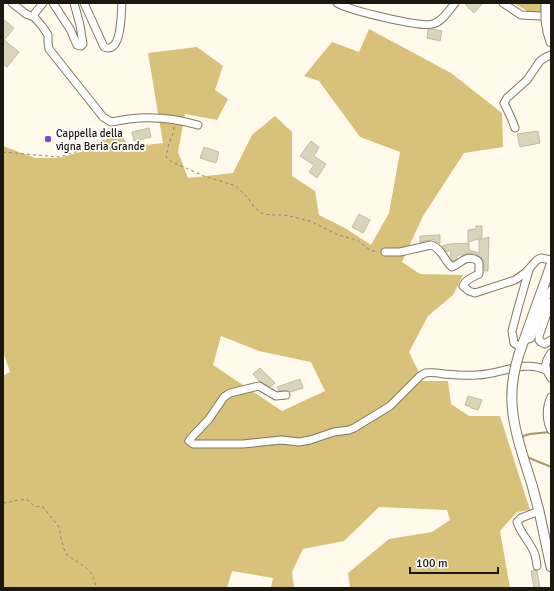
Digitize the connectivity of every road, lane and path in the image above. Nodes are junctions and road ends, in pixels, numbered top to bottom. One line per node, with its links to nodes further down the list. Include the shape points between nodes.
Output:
1 (12, 3): 12 (street)
2 (43, 3): 12 (street)
3 (53, 3): 4 (street, via 70,29 77,46 81,46 83,44 80,25)
4 (74, 3)
5 (84, 3): 6 (street, via 104,47 108,49 115,45 119,38)
6 (122, 3)
7 (337, 3): 8 (street, via 407,23 428,25 442,19)
8 (455, 3)
9 (502, 3): 11 (street, via 521,15)
10 (546, 3): 13 (main road, bridge, via 546,20)
11 (551, 15)
12 (34, 17): 16 (street, via 48,35 49,49 103,117)
13 (551, 42)
14 (551, 55): 18 (street, via 540,61 527,80 504,103)
15 (169, 120): 16 (street, via 148,118); 17 (street); 20 (path, via 174,125 166,158 172,162 214,180 236,186 263,214 285,215 310,221 357,240 370,250)
16 (111, 122): 19 (path, via 103,141 96,146 59,157)
17 (198, 125)
18 (515, 128)
19 (3, 152)
20 (385, 252): 22 (street, via 400,252 431,245 439,249 452,267 467,258 477,260 479,274 464,284 469,291 475,293 515,280)
21 (550, 261): 22 (street, via 541,258); 26 (main road)
22 (529, 268): 26 (street, via 512,330 514,343)
23 (551, 290): 26 (street, via 531,338)
24 (551, 302): 25 (street, via 539,340 545,344)
25 (551, 340)
26 (521, 348): 34 (main road, bridge, via 513,374 511,402 516,431)
27 (551, 353): 28 (street, via 545,364)
28 (546, 370): 29 (street); 30 (street, via 541,367 522,366 478,375 425,373 390,406 354,428 310,440 243,444 193,444 189,441 230,393 259,386 276,396)
29 (551, 378)
30 (286, 395)
31 (551, 397): 32 (street, via 547,411)
32 (550, 428)
33 (3, 503): 37 (path, via 28,500 34,506 43,507 59,527 67,555 92,574)
34 (539, 512): 35 (street, via 521,518 518,522 533,550); 36 (main road)
35 (538, 566)
36 (551, 567)
37 (96, 588)

